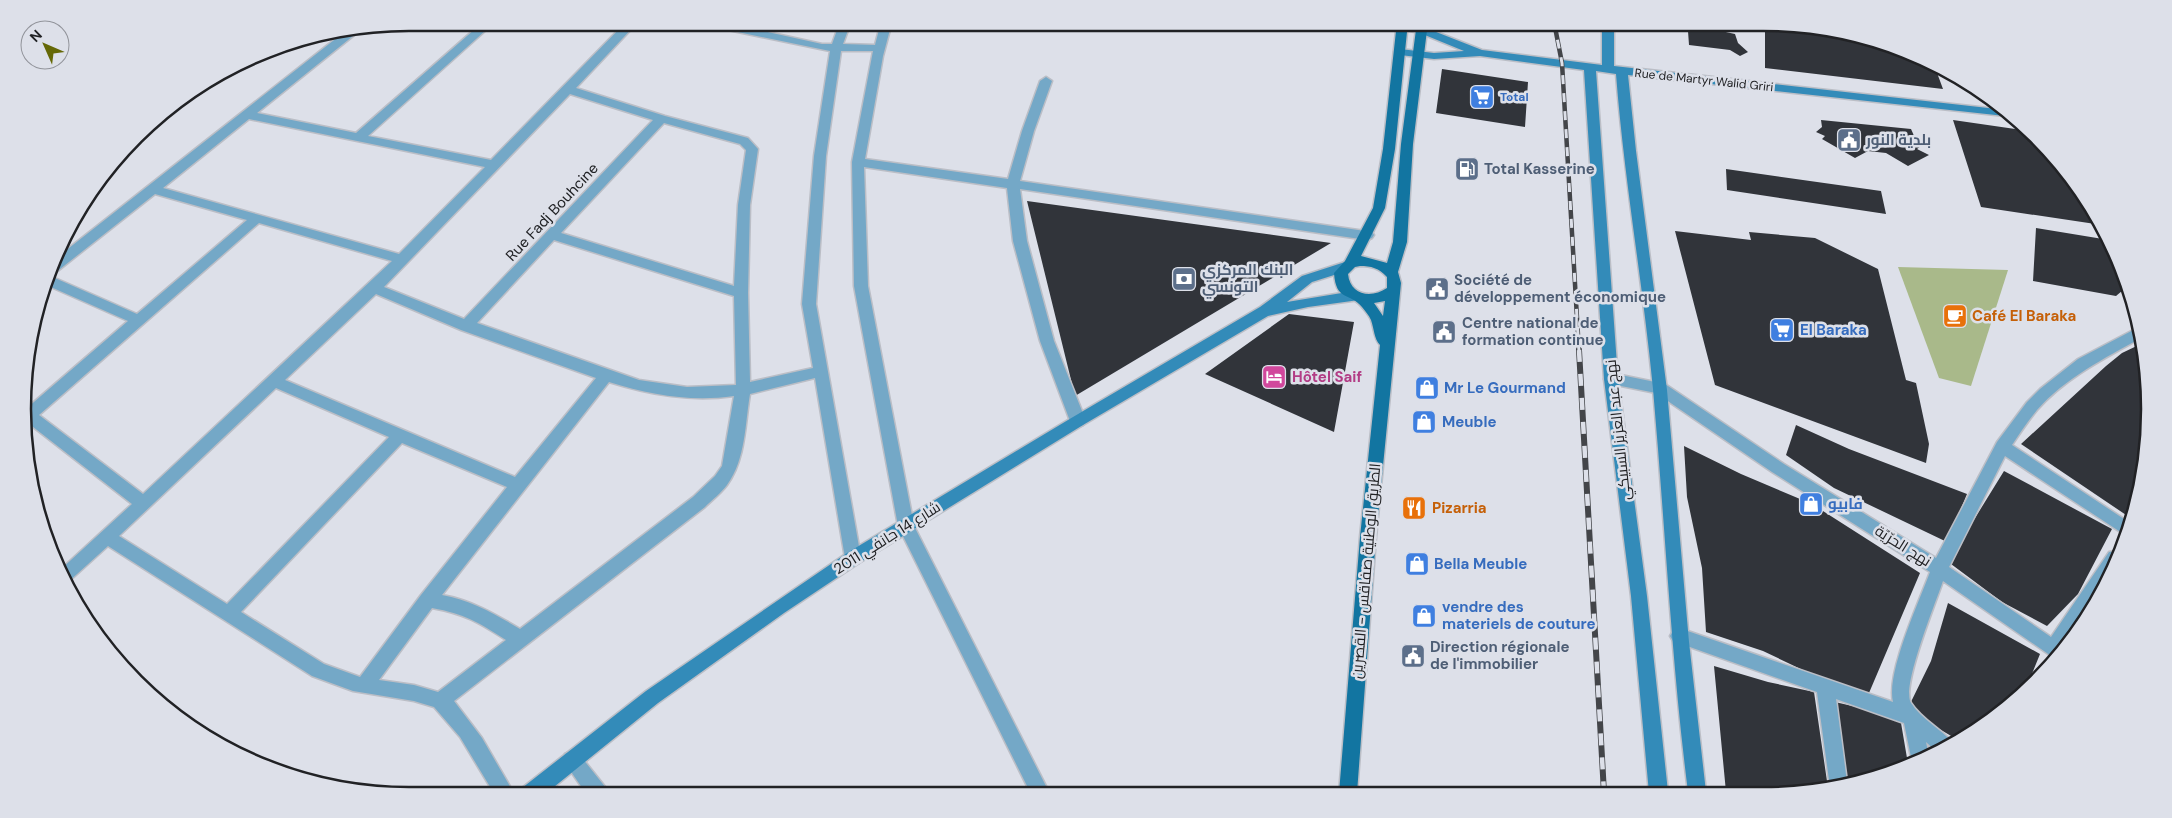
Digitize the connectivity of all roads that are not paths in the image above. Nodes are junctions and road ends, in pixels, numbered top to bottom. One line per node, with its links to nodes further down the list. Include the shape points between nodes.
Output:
1 (480, 31): 23 (street)
2 (624, 31): 19 (street)
3 (744, 31): 11 (street, via 806,45)
4 (842, 31): 11 (street)
5 (885, 31): 12 (street)
6 (1402, 31): 13 (main road)
7 (1422, 31): 15 (main road)
8 (1434, 31): 14 (street, Rue de Martyr Walid Griri)
9 (1609, 31): 17 (street)
10 (346, 37): 21 (street)
11 (836, 47): 12 (street); 45 (street, via 820,156 810,304)
12 (880, 48): 24 (street)
13 (1400, 52): 15 (street); 30 (main road, via 1379,208)
14 (1480, 53): 15 (street); 16 (street, Rue de Martyr Walid Griri)
15 (1420, 55): 34 (main road, via 1407,144 1400,242)
16 (1590, 67): 17 (street, Rue de Martyr Walid Griri); 47 (street, نهج عبد العزيز السبيكي)
17 (1615, 70): 20 (street, Rue de Martyr Walid Griri); 50 (street)
18 (1046, 81): 26 (street)
19 (568, 89): 22 (street); 25 (street)
20 (1997, 112)
21 (247, 115): 23 (street); 27 (street)
22 (662, 119): 29 (street, Rue Fadj Bouhcine); 38 (street, via 744,141 752,149 744,205)
23 (359, 137): 25 (street)
24 (858, 162): 26 (street); 59 (street, via 861,286)
25 (495, 165): 31 (street)
26 (1013, 184): 30 (street); 53 (street, via 1020,241 1047,341)
27 (152, 189): 28 (street); 32 (street)
28 (257, 218): 31 (street); 41 (street)
29 (552, 235): 38 (street); 42 (street, Rue Fadj Bouhcine)
30 (1367, 235): 33 (main road)
31 (402, 259): 36 (street)
32 (61, 261)
33 (1348, 266): 34 (main road, via 1368,261); 39 (main road, via 1340,279 1347,291); 40 (street, شارع 14 جانفي 2011, via 1307,279)
34 (1390, 272): 37 (main road, via 1394,278)
35 (53, 282): 41 (street)
36 (374, 288): 42 (street); 48 (street)
37 (1393, 290): 39 (main road, via 1381,299); 44 (main road, الطريق الوطنية صفاقس - القصرين)
38 (741, 293): 49 (street)
39 (1359, 297): 40 (street, شارع 14 جانفي 2011); 44 (main road, الطريق الوطنية صفاقس - القصرين, via 1377,317)
40 (1265, 311): 53 (street, شارع 14 جانفي 2011)
41 (138, 320): 51 (street)
42 (466, 326): 46 (street)
43 (2133, 336): 55 (street, via 2083,363 2045,393)
44 (1386, 349): 83 (main road, الطريق الوطنية صفاقس - القصرين)
45 (822, 371): 49 (street); 61 (street)
46 (606, 375): 49 (street, via 657,389 688,393); 56 (street)
47 (1611, 379): 50 (street, نهج الحرّيّة); 84 (street, نهج عبد العزيز السبيكي, via 1639,596)
48 (276, 382): 54 (street); 57 (street)
49 (744, 388): 68 (street, via 733,455 729,468 716,486)
50 (1660, 388): 62 (street, نهج الحرّيّة, via 1778,468); 67 (street)
51 (31, 413)
52 (31, 419): 57 (street)
53 (1078, 421): 59 (street, شارع 14 جانفي 2011)
54 (400, 435): 56 (street); 66 (street)
55 (2002, 446): 58 (street); 62 (street)
56 (516, 485): 65 (street)
57 (143, 502): 60 (street)
58 (2122, 525)
59 (906, 526): 61 (street, شارع 14 جانفي 2011); 82 (street)
60 (108, 538): 63 (street); 66 (street)
61 (853, 558): 77 (street, شارع 14 جانفي 2011, via 652,697)
62 (1939, 569): 70 (street, نهج الحرّيّة); 74 (street, via 1900,688 1904,708)
63 (69, 573)
64 (2096, 587): 69 (street)
65 (427, 600): 68 (street, via 461,606); 71 (street)
66 (228, 614): 71 (street, via 318,670 339,680)
67 (1679, 636): 72 (street); 85 (street)
68 (520, 639): 73 (street)
69 (2063, 639)
70 (2055, 649)
71 (364, 686): 73 (street, via 405,691)
72 (1825, 687): 74 (street); 78 (street)
73 (440, 701): 79 (street, via 460,722)
74 (1912, 717): 75 (street); 76 (street)
75 (1940, 743)
76 (1919, 753)
77 (572, 760): 80 (street, شارع 14 جانفي 2011); 81 (street)
78 (1837, 779)
79 (501, 787)
80 (539, 787)
81 (593, 787)
82 (1037, 787)
83 (1348, 787)
84 (1658, 787)
85 (1696, 787)

